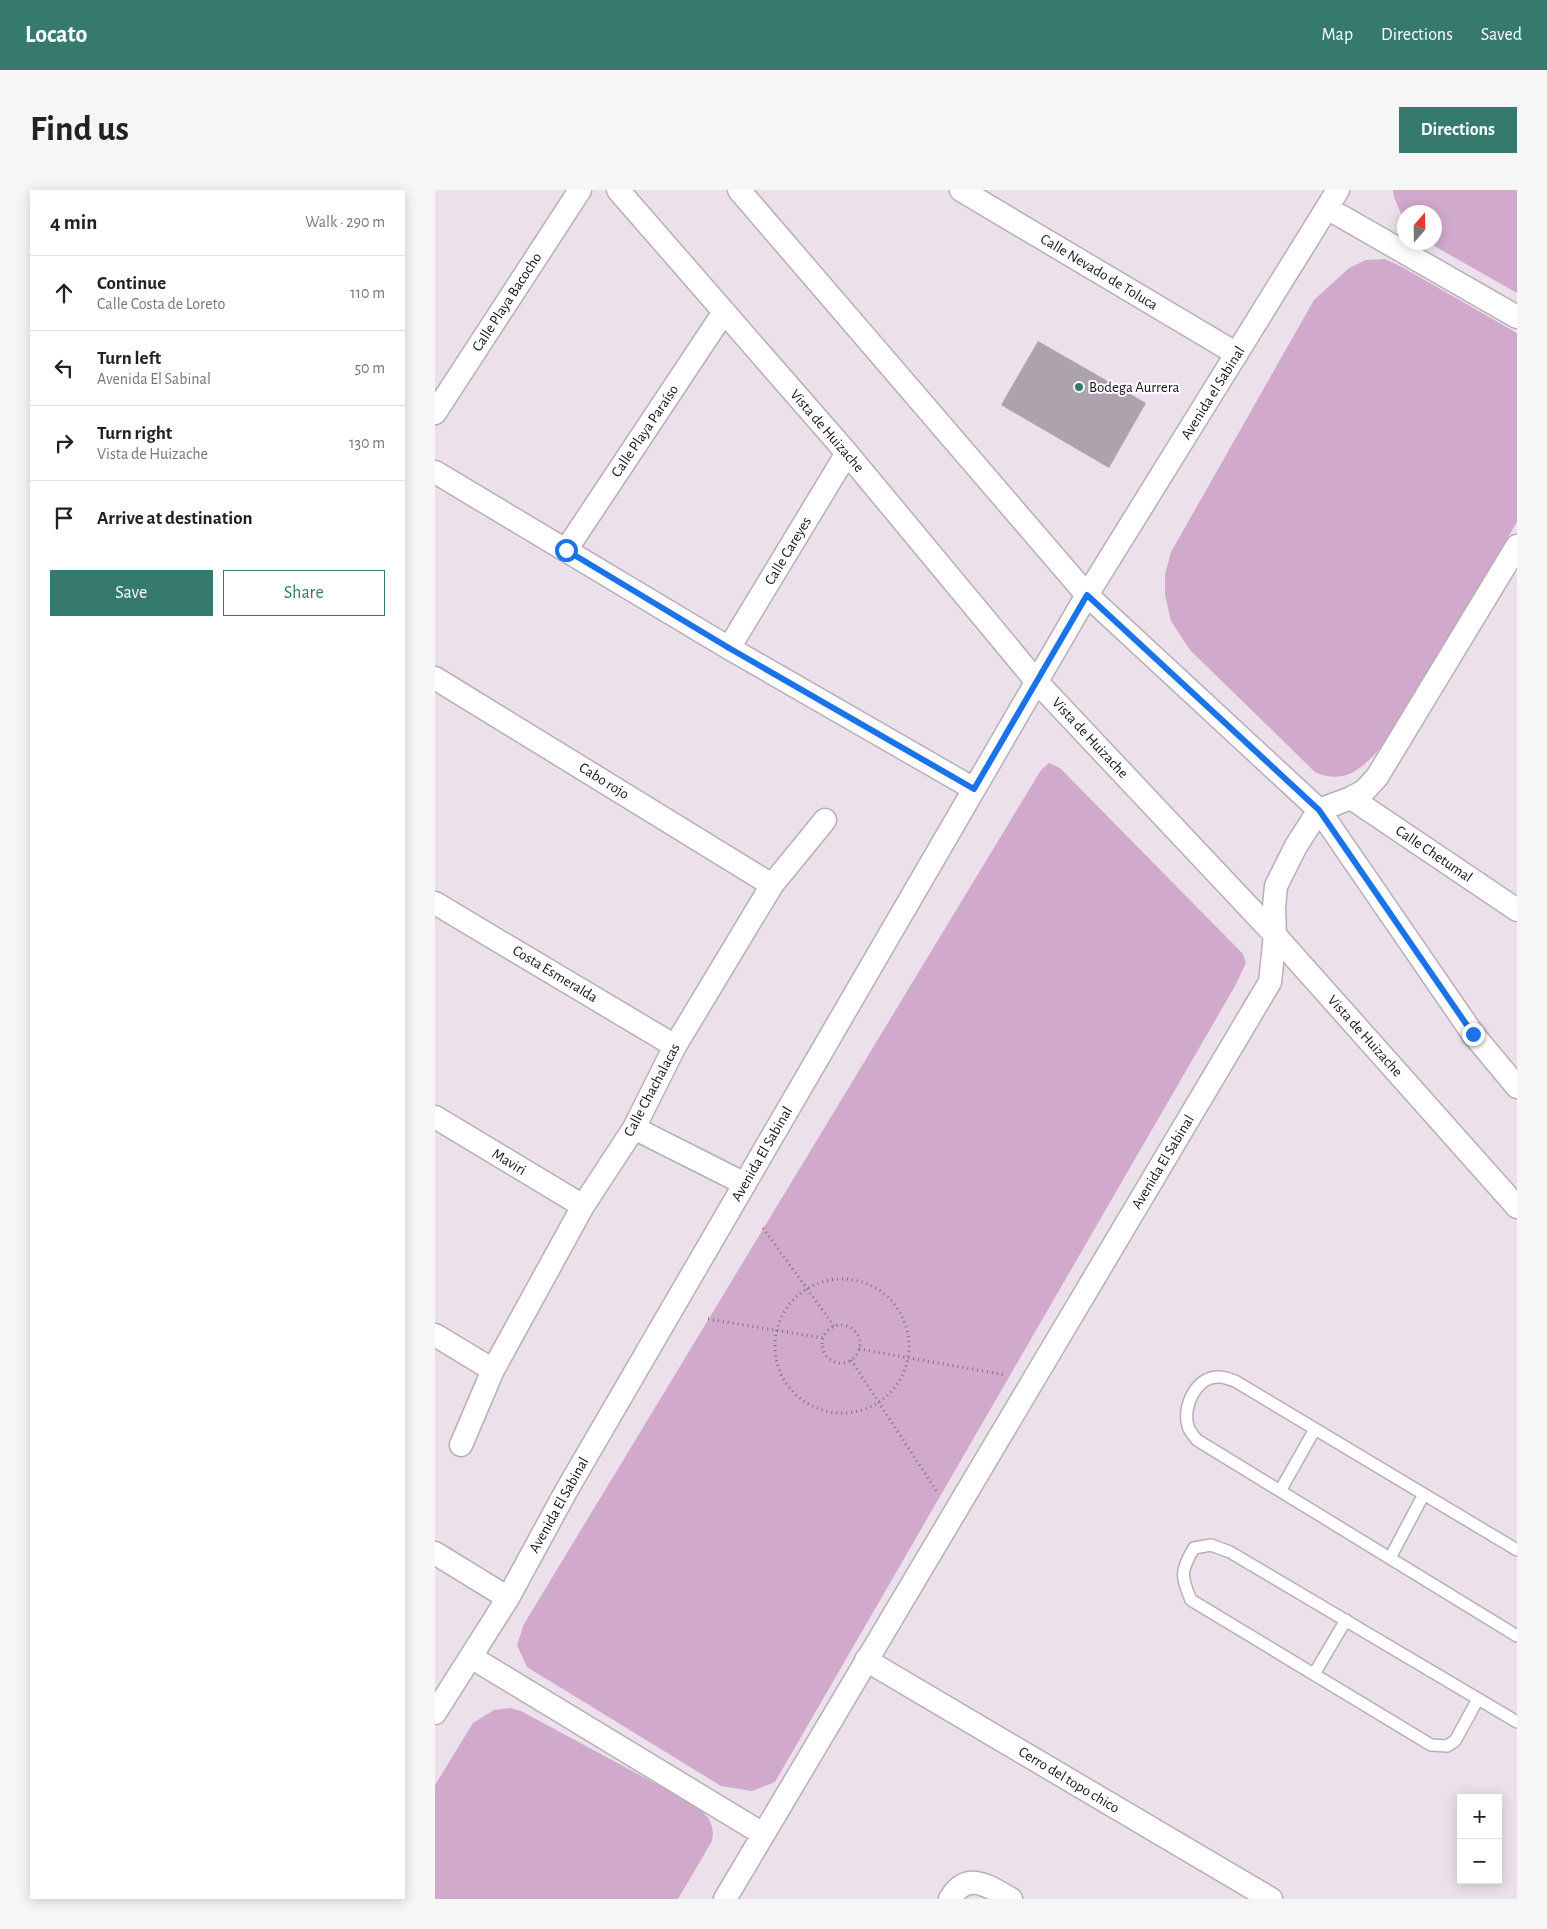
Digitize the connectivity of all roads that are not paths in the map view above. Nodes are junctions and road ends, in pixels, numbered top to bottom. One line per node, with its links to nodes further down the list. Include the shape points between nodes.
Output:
1 (580, 190): 9 (street, Calle Playa Bacocho)
2 (618, 190): 6 (street, Vista de Huizache)
3 (739, 190): 14 (street)
4 (961, 190): 8 (street, Calle Nevado de Toluca)
5 (1333, 199): 7 (street); 8 (street, Avenida el Sabinal)
6 (724, 312): 10 (street, Vista de Huizache); 13 (street, Calle Playa Paraíso)
7 (1517, 317)
8 (1237, 354): 14 (street, Avenida el Sabinal)
9 (435, 413)
10 (847, 454): 15 (street, Calle Careyes); 17 (street, Vista de Huizache)
11 (435, 472): 13 (street)
12 (1517, 546): 19 (street, via 1377,777 1364,791)
13 (566, 550): 15 (street)
14 (1087, 595): 17 (street, Avenida El Sabinal); 20 (street)
15 (729, 648): 18 (street)
16 (435, 678): 22 (street, Cabo rojo)
17 (1037, 682): 18 (street, Avenida El Sabinal); 25 (street, Vista de Huizache)
18 (974, 789): 30 (street, Avenida El Sabinal)
19 (1351, 798): 20 (street); 24 (street, Calle Chetumal)
20 (1319, 810): 25 (street, via 1276,886 1273,907); 27 (street, via 1473,1034)
21 (825, 820): 22 (street, Calle Chachalacas)
22 (772, 885): 26 (street, Calle Chachalacas)
23 (435, 903): 26 (street, Costa Esmeralda)
24 (1517, 910)
25 (1275, 936): 32 (street, Vista de Huizache); 46 (street, Avenida El Sabinal, via 1270,982)
26 (675, 1046): 29 (street, Calle Chachalacas)
27 (1517, 1087)
28 (435, 1117): 31 (street, Maviri)
29 (634, 1128): 30 (street); 31 (street, Calle Chachalacas)
30 (745, 1184): 42 (street, Avenida El Sabinal, via 565,1493)
31 (583, 1206): 34 (street, Calle Chachalacas)
32 (1517, 1207)
33 (435, 1335): 34 (street)
34 (493, 1370): 36 (street, Calle Chachalacas)
35 (1315, 1429): 37 (lane); 37 (lane, via 1235,1381 1220,1377 1206,1379 1195,1389 1187,1410 1188,1427 1197,1440); 38 (lane)
36 (461, 1445)
37 (1280, 1491): 41 (lane)
38 (1425, 1494): 39 (lane); 41 (lane)
39 (1517, 1550)
40 (435, 1554): 42 (street)
41 (1390, 1558): 44 (lane)
42 (508, 1598): 45 (street, Avenida El Sabinal)
43 (1346, 1620): 47 (lane); 47 (lane, via 1230,1552 1211,1545 1194,1548 1185,1562 1183,1581 1191,1600); 48 (lane)
44 (1517, 1636)
45 (471, 1657): 49 (street, Avenida El Sabinal); 51 (street)
46 (866, 1660): 51 (street, Avenida El Sabinal); 55 (street, Cerro del topo chico)
47 (1314, 1674): 48 (lane, via 1431,1745 1440,1747 1455,1741)
48 (1478, 1699): 50 (lane)
49 (435, 1714)
50 (1517, 1722)
51 (763, 1834): 53 (street, Avenida El Sabinal)
52 (952, 1894): 54 (street, via 964,1884 975,1882)
53 (725, 1899)
54 (1011, 1899)
55 (1271, 1899)

